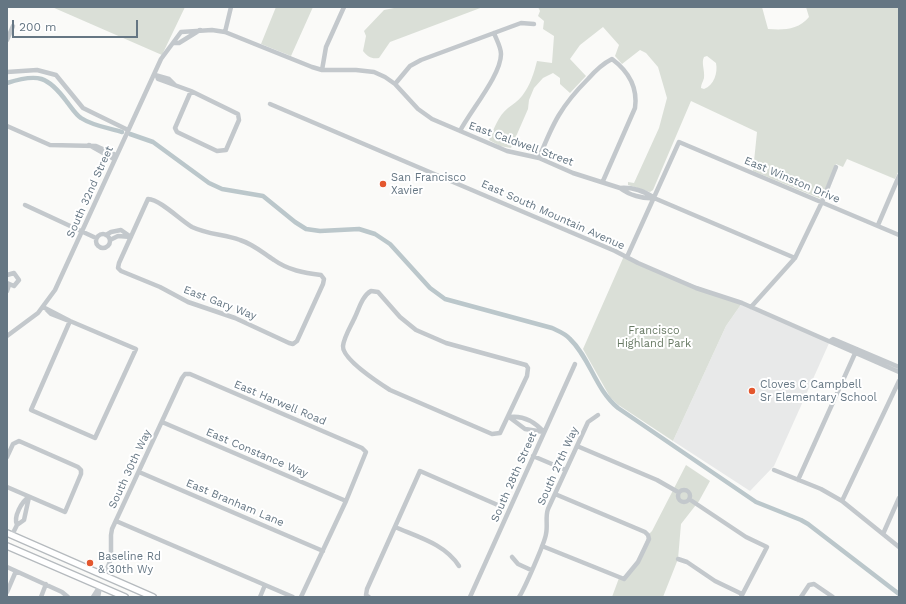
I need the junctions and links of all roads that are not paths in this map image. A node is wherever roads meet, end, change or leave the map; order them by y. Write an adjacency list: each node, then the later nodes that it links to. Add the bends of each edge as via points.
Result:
1 (231, 7): 7 (street)
2 (344, 7): 12 (street, via 326,47)
3 (534, 24): 8 (street, via 521,23)
4 (13, 26): 10 (street)
5 (200, 30): 6 (street, East Caldwell Street); 7 (street, East Caldwell Street); 9 (street)
6 (185, 31): 9 (street); 11 (street, via 181,32)
7 (225, 32): 12 (street, East Caldwell Street)
8 (494, 33): 15 (street, via 421,60 410,66); 19 (street, via 501,53 497,69)
9 (188, 38): 11 (street)
10 (7, 40)
11 (174, 43): 14 (street, South 32nd Street, via 161,59)
12 (322, 70): 15 (street, East Caldwell Street, via 374,72)
13 (7, 72): 20 (street, via 37,70 56,75 83,108)
14 (155, 75): 16 (street, via 158,79); 20 (street, South 32nd Street)
15 (395, 84): 19 (street, East Caldwell Street, via 423,113)
16 (191, 91): 16 (street, via 238,114 239,120 226,150 217,151 177,132 175,128)
17 (270, 104): 36 (street, East South Mountain Avenue, via 341,132)
18 (7, 126): 21 (street, via 50,145 89,145)
19 (460, 131): 22 (street, East Caldwell Street, via 499,148)
20 (127, 132): 21 (street, South 32nd Street)
21 (115, 156): 30 (street, South 32nd Street)
22 (539, 158): 25 (street, East Caldwell Street, via 573,173); 25 (street, via 553,123 566,101 600,67 612,59 629,75 636,98 635,108)
23 (836, 167): 27 (street)
24 (899, 176): 29 (street)
25 (603, 181): 26 (street, East Caldwell Street, via 646,199)
26 (654, 198): 27 (street, East Winston Drive, via 679,142); 36 (street); 37 (street, East Caldwell Street)
27 (822, 202): 29 (street, East Winston Drive); 37 (street)
28 (25, 205): 30 (street)
29 (878, 225): 32 (street, East Winston Drive)
30 (82, 232): 34 (street); 41 (street, South 32nd Street, via 55,290)
31 (106, 235): 33 (street, via 121,230); 34 (street, via 100,234); 35 (street)
32 (899, 235)
33 (131, 236): 33 (street, East Gary Way, via 118,268 121,271 188,302 235,318 294,344 323,284 324,279 321,275 292,269 238,239 199,230 154,200 148,200); 35 (street, via 118,236)
34 (96, 238): 35 (street, via 96,243 101,248 107,246)
35 (110, 240)
36 (627, 257): 42 (street, East South Mountain Avenue, via 696,288)
37 (795, 258): 42 (street)
38 (7, 275): 39 (street, via 14,273 19,278 17,284)
39 (8, 284): 40 (street)
40 (7, 291)
41 (44, 307): 43 (street); 44 (street, South 32nd Street)
42 (751, 307): 45 (street, East South Mountain Avenue)
43 (70, 321): 43 (street, via 136,349 95,438 31,410)
44 (7, 336)
45 (856, 351): 47 (street, East South Mountain Avenue); 48 (street, East South Mountain Avenue); 63 (street)
46 (575, 364): 56 (street, South 28th Street)
47 (899, 367)
48 (899, 372)
49 (185, 374): 54 (street, South 30th Way); 70 (street, East Harwell Road, via 362,448 366,452)
50 (899, 381): 71 (street)
51 (598, 415): 57 (street, South 27th Way, via 588,422)
52 (509, 417): 52 (street, via 528,368 522,363 446,343 416,330 400,317 378,292 371,291 364,300 343,348 350,359 390,390 492,434 502,431); 53 (street, via 516,416); 55 (street)
53 (528, 420): 55 (street); 56 (street)
54 (162, 422): 62 (street, South 30th Way); 70 (street, East Constance Way)
55 (525, 429): 56 (street)
56 (544, 432): 58 (street, South 28th Street)
57 (577, 446): 60 (street, South 27th Way); 65 (street, via 658,480)
58 (533, 456): 60 (street); 105 (street, South 28th Street)
59 (7, 457): 67 (street, via 16,441 81,470 65,512)
60 (566, 470): 66 (street, South 27th Way)
61 (774, 470): 63 (street)
62 (139, 472): 73 (street, South 30th Way); 81 (street, East Branham Lane)
63 (798, 480): 71 (street, via 821,488)
64 (7, 487): 67 (street)
65 (678, 492): 69 (street, via 684,489 688,491); 69 (street, via 680,501 685,502)
66 (555, 494): 79 (street, South 27th Way, via 546,513 546,535); 79 (street, via 648,535 649,539 638,562 624,580)
67 (29, 497): 74 (street, via 24,520); 74 (street, via 25,499 16,515)
68 (899, 498): 77 (street)
69 (689, 499): 95 (street, via 746,537 767,547)
70 (346, 501): 81 (street)
71 (842, 501): 77 (street)
72 (500, 506): 75 (street, via 420,471)
73 (116, 521): 88 (street, South 30th Way, via 110,535 111,559); 90 (street)
74 (17, 525): 76 (street)
75 (395, 527): 84 (street, via 443,549); 93 (street, via 367,589)
76 (9, 534): 78 (main road); 88 (main road)
77 (883, 534): 80 (street)
78 (7, 546): 91 (main road)
79 (542, 546): 86 (street, South 27th Way)
80 (899, 548)
81 (323, 551): 104 (street)
82 (512, 557): 86 (street, via 518,564)
83 (678, 559): 95 (street)
84 (459, 566)
85 (7, 567): 87 (street)
86 (531, 570): 94 (street, South 27th Way)
87 (16, 571): 89 (street); 92 (street)
88 (104, 576): 91 (main road); 101 (main road)
89 (46, 584): 96 (street); 97 (street)
90 (266, 585): 102 (street); 103 (street)
91 (100, 586): 98 (street); 99 (street); 100 (main road)
92 (7, 592)
93 (367, 596)
94 (520, 596): 106 (street)
95 (741, 596)
96 (41, 597)
97 (68, 597)
98 (93, 597)
99 (98, 597)
100 (125, 597)
101 (153, 597)
102 (260, 597)
103 (292, 597)
104 (301, 597)
105 (470, 597)
106 (527, 597)
107 (802, 597): 108 (street, via 811,584)
108 (833, 597)

